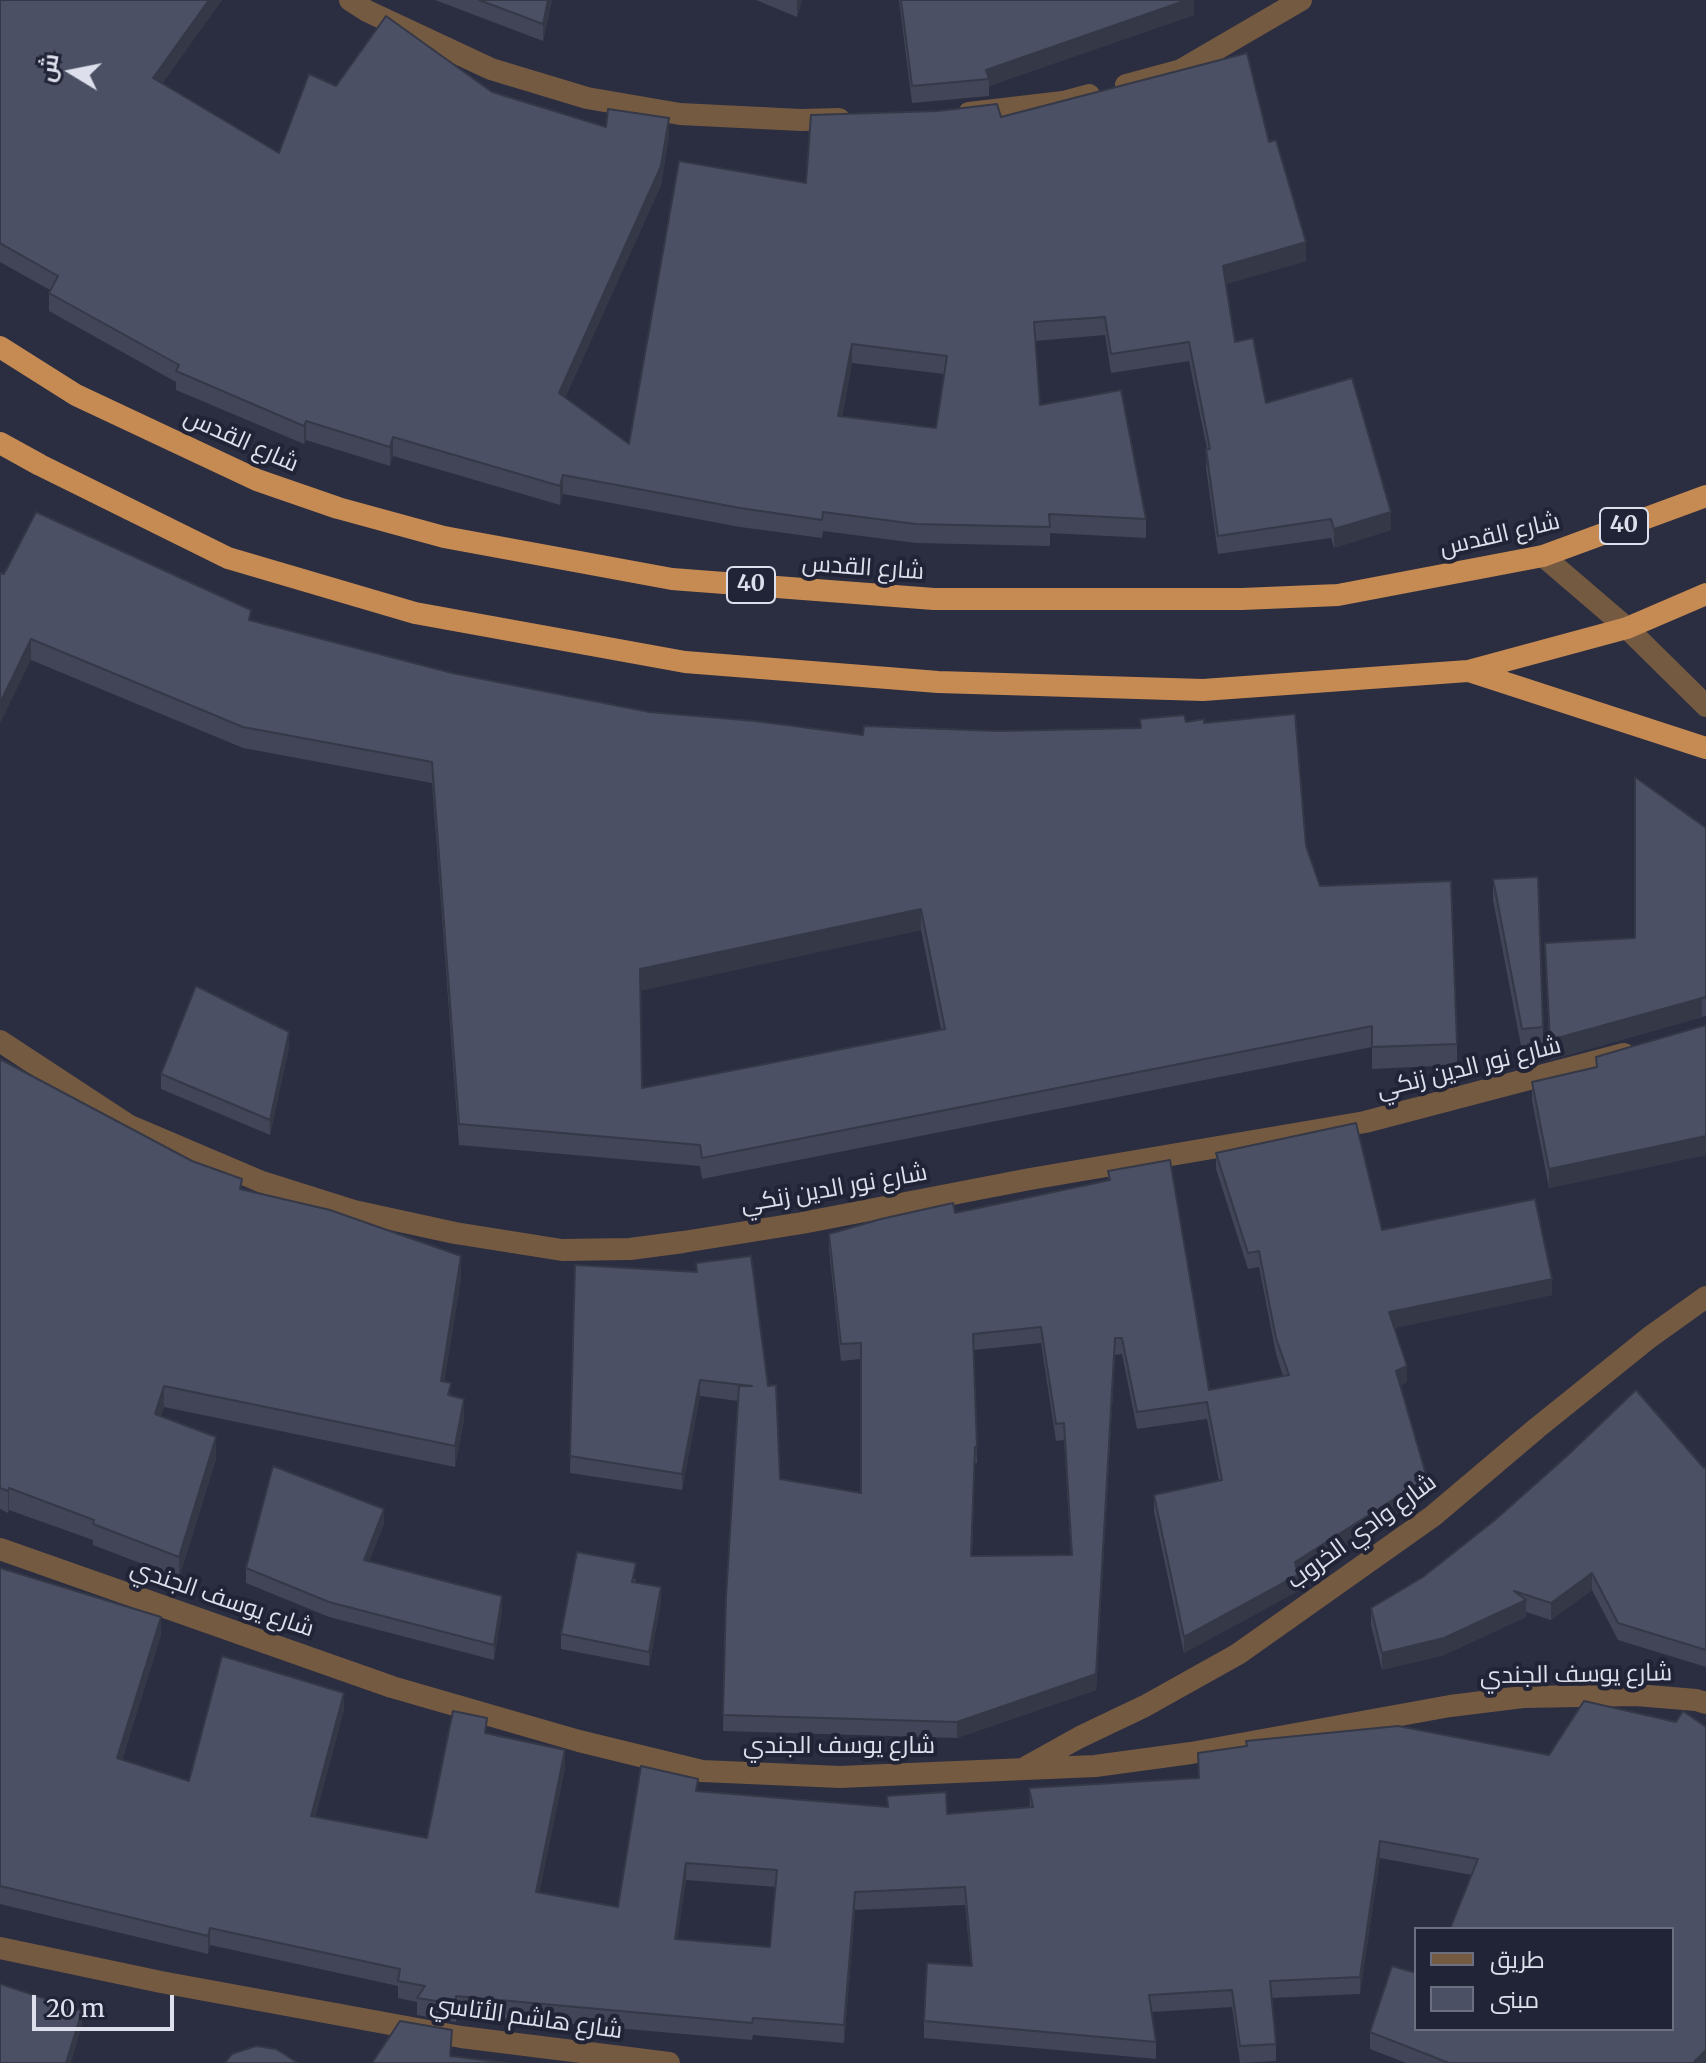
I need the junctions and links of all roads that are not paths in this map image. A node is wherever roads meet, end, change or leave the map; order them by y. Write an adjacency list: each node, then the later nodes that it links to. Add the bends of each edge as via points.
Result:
1 (350, 0): 4 (street, via 491,69 587,98 680,114)
2 (1301, 0): 3 (street, via 1181,70 1063,102)
3 (954, 115)
4 (862, 118)
5 (0, 347): 8 (highway, شارع القدس / 40, via 76,395 257,480 338,508 444,537 672,579 934,599 1242,599 1338,595)
6 (0, 443): 11 (highway, via 242,562 415,613 685,662 938,682 1203,690)
7 (1706, 496): 8 (highway, شارع القدس / 40)
8 (1543, 556): 10 (street)
9 (1706, 594): 10 (highway)
10 (1627, 628): 11 (highway); 12 (street)
11 (1468, 671): 13 (highway)
12 (1706, 706)
13 (1706, 748)
14 (0, 1041): 15 (street, شارع نور الدين زنكي, via 128,1125 262,1182 354,1211 562,1250 683,1242 1365,1122)
15 (1650, 1046)
16 (1706, 1297): 19 (street, شارع وادي الخروب, via 1433,1516 1238,1654)
17 (0, 1549): 19 (street, شارع يوسف الجندي, via 392,1687 702,1771 840,1777)
18 (1706, 1703): 19 (street, شارع يوسف الجندي, via 1636,1695 1523,1697 1191,1753)
19 (1022, 1769)
20 (0, 1948): 21 (street, شارع هاشم الأتاسي, via 461,2037)
21 (669, 2063)

